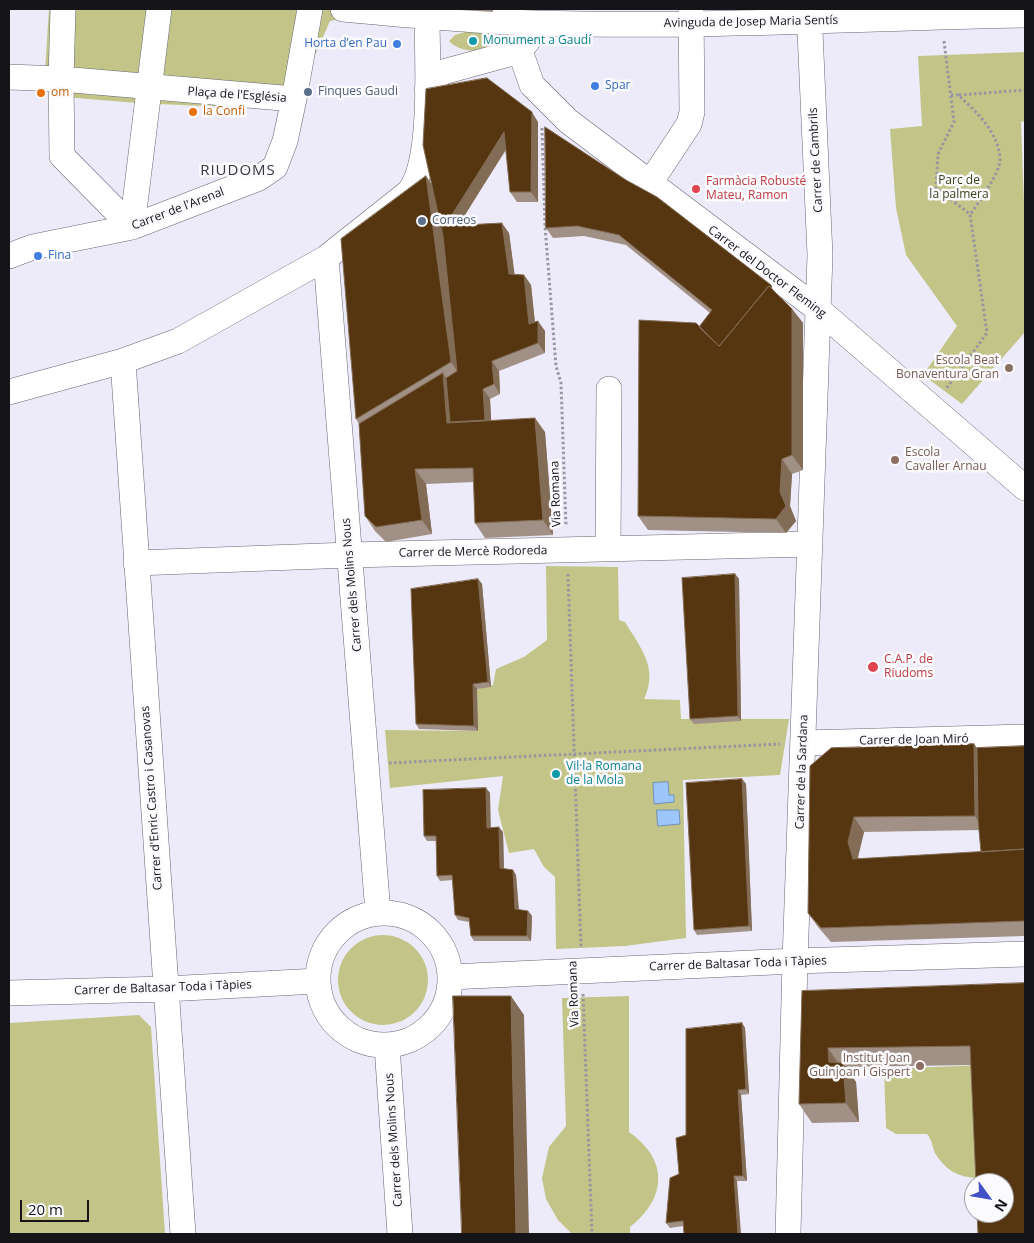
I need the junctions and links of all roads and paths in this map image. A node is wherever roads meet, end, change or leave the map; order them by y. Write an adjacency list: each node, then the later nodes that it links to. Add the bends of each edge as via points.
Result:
1 (62, 9): 13 (street)
2 (159, 9): 14 (street)
3 (310, 9): 20 (street, Plaça de l'Església)
4 (343, 9): 10 (street)
5 (940, 12): 6 (street, Avinguda de Josep Maria Sentís); 7 (street, Avinguda de Josep Maria Sentís); 17 (path)
6 (1025, 14)
7 (810, 15): 9 (street, Avinguda de Josep Maria Sentís); 26 (street, Carrer de Cambrils, via 820,256)
8 (539, 16): 9 (street, Avinguda de Josep Maria Sentís); 10 (street, Avinguda de Josep Maria Sentís); 11 (street)
9 (691, 16): 21 (street, via 692,112 688,124)
10 (427, 17): 15 (street)
11 (520, 52): 15 (street, via 444,72); 19 (street, Carrer del Doctor Fleming, via 532,85)
12 (9, 77): 13 (street, Plaça de l'Església)
13 (60, 79): 14 (street, Plaça de l'Església); 23 (street, via 62,156)
14 (148, 88): 20 (street, Plaça de l'Església); 23 (street)
15 (427, 90): 25 (street, via 423,156 416,184)
16 (1025, 90): 18 (path)
17 (951, 95): 18 (path); 22 (path, via 954,122 938,154 936,188)
18 (958, 95): 22 (path, via 994,136 1000,161)
19 (545, 98): 21 (street, Carrer del Doctor Fleming, via 568,122); 34 (path, Via Romana, via 542,130 545,226 556,366 561,384)
20 (294, 99): 23 (street, Carrer de l'Arenal, via 285,141 275,167 259,178)
21 (650, 183): 26 (street, Carrer del Doctor Fleming)
22 (970, 216): 30 (path, via 987,333)
23 (132, 227): 24 (street, Carrer de l'Arenal, via 34,247)
24 (9, 256)
25 (326, 258): 27 (street, via 178,341); 35 (street, Carrer dels Molins Nous)
26 (819, 310): 30 (street, Carrer del Doctor Fleming); 32 (street, Carrer de la Sardana)
27 (123, 361): 29 (street); 36 (street, Carrer d'Enric Castro i Casanovas)
28 (609, 389): 33 (street)
29 (9, 392)
30 (932, 407): 31 (street, Carrer del Doctor Fleming)
31 (1025, 488)
32 (810, 544): 33 (street, Carrer de Mercè Rodoreda); 38 (street, Carrer de la Sardana)
33 (608, 549): 34 (street, Carrer de Mercè Rodoreda)
34 (567, 550): 35 (street, Carrer de Mercè Rodoreda); 39 (path, Via Romana)
35 (349, 555): 36 (street, Carrer de Mercè Rodoreda); 40 (street, Carrer dels Molins Nous)
36 (136, 563): 47 (street, Carrer d'Enric Castro i Casanovas)
37 (1025, 737): 38 (street, Carrer de Joan Miró)
38 (804, 743): 39 (path); 43 (street, Carrer de la Sardana)
39 (574, 753): 40 (path); 44 (path, Via Romana)
40 (366, 764): 41 (street, Carrer dels Molins Nous)
41 (378, 913): 45 (street, via 409,918 434,935 448,962); 46 (street, via 362,917 334,936 325,949)
42 (1025, 954): 43 (street, Carrer de Baltasar Toda i Tàpies)
43 (795, 961): 44 (street, Carrer de Baltasar Toda i Tàpies); 53 (street, Carrer de la Sardana)
44 (582, 971): 45 (street, Carrer de Baltasar Toda i Tàpies); 52 (path, Via Romana)
45 (450, 978): 49 (street, via 445,1006 427,1030 415,1038)
46 (318, 981): 47 (street, Carrer de Baltasar Toda i Tàpies); 49 (street, via 328,1015 339,1028 353,1038)
47 (166, 989): 48 (street, Carrer de Baltasar Toda i Tàpies); 50 (street, Carrer d'Enric Castro i Casanovas)
48 (9, 993)
49 (387, 1046): 51 (street, Carrer dels Molins Nous)
50 (183, 1234)
51 (400, 1234)
52 (592, 1234)
53 (788, 1234)

